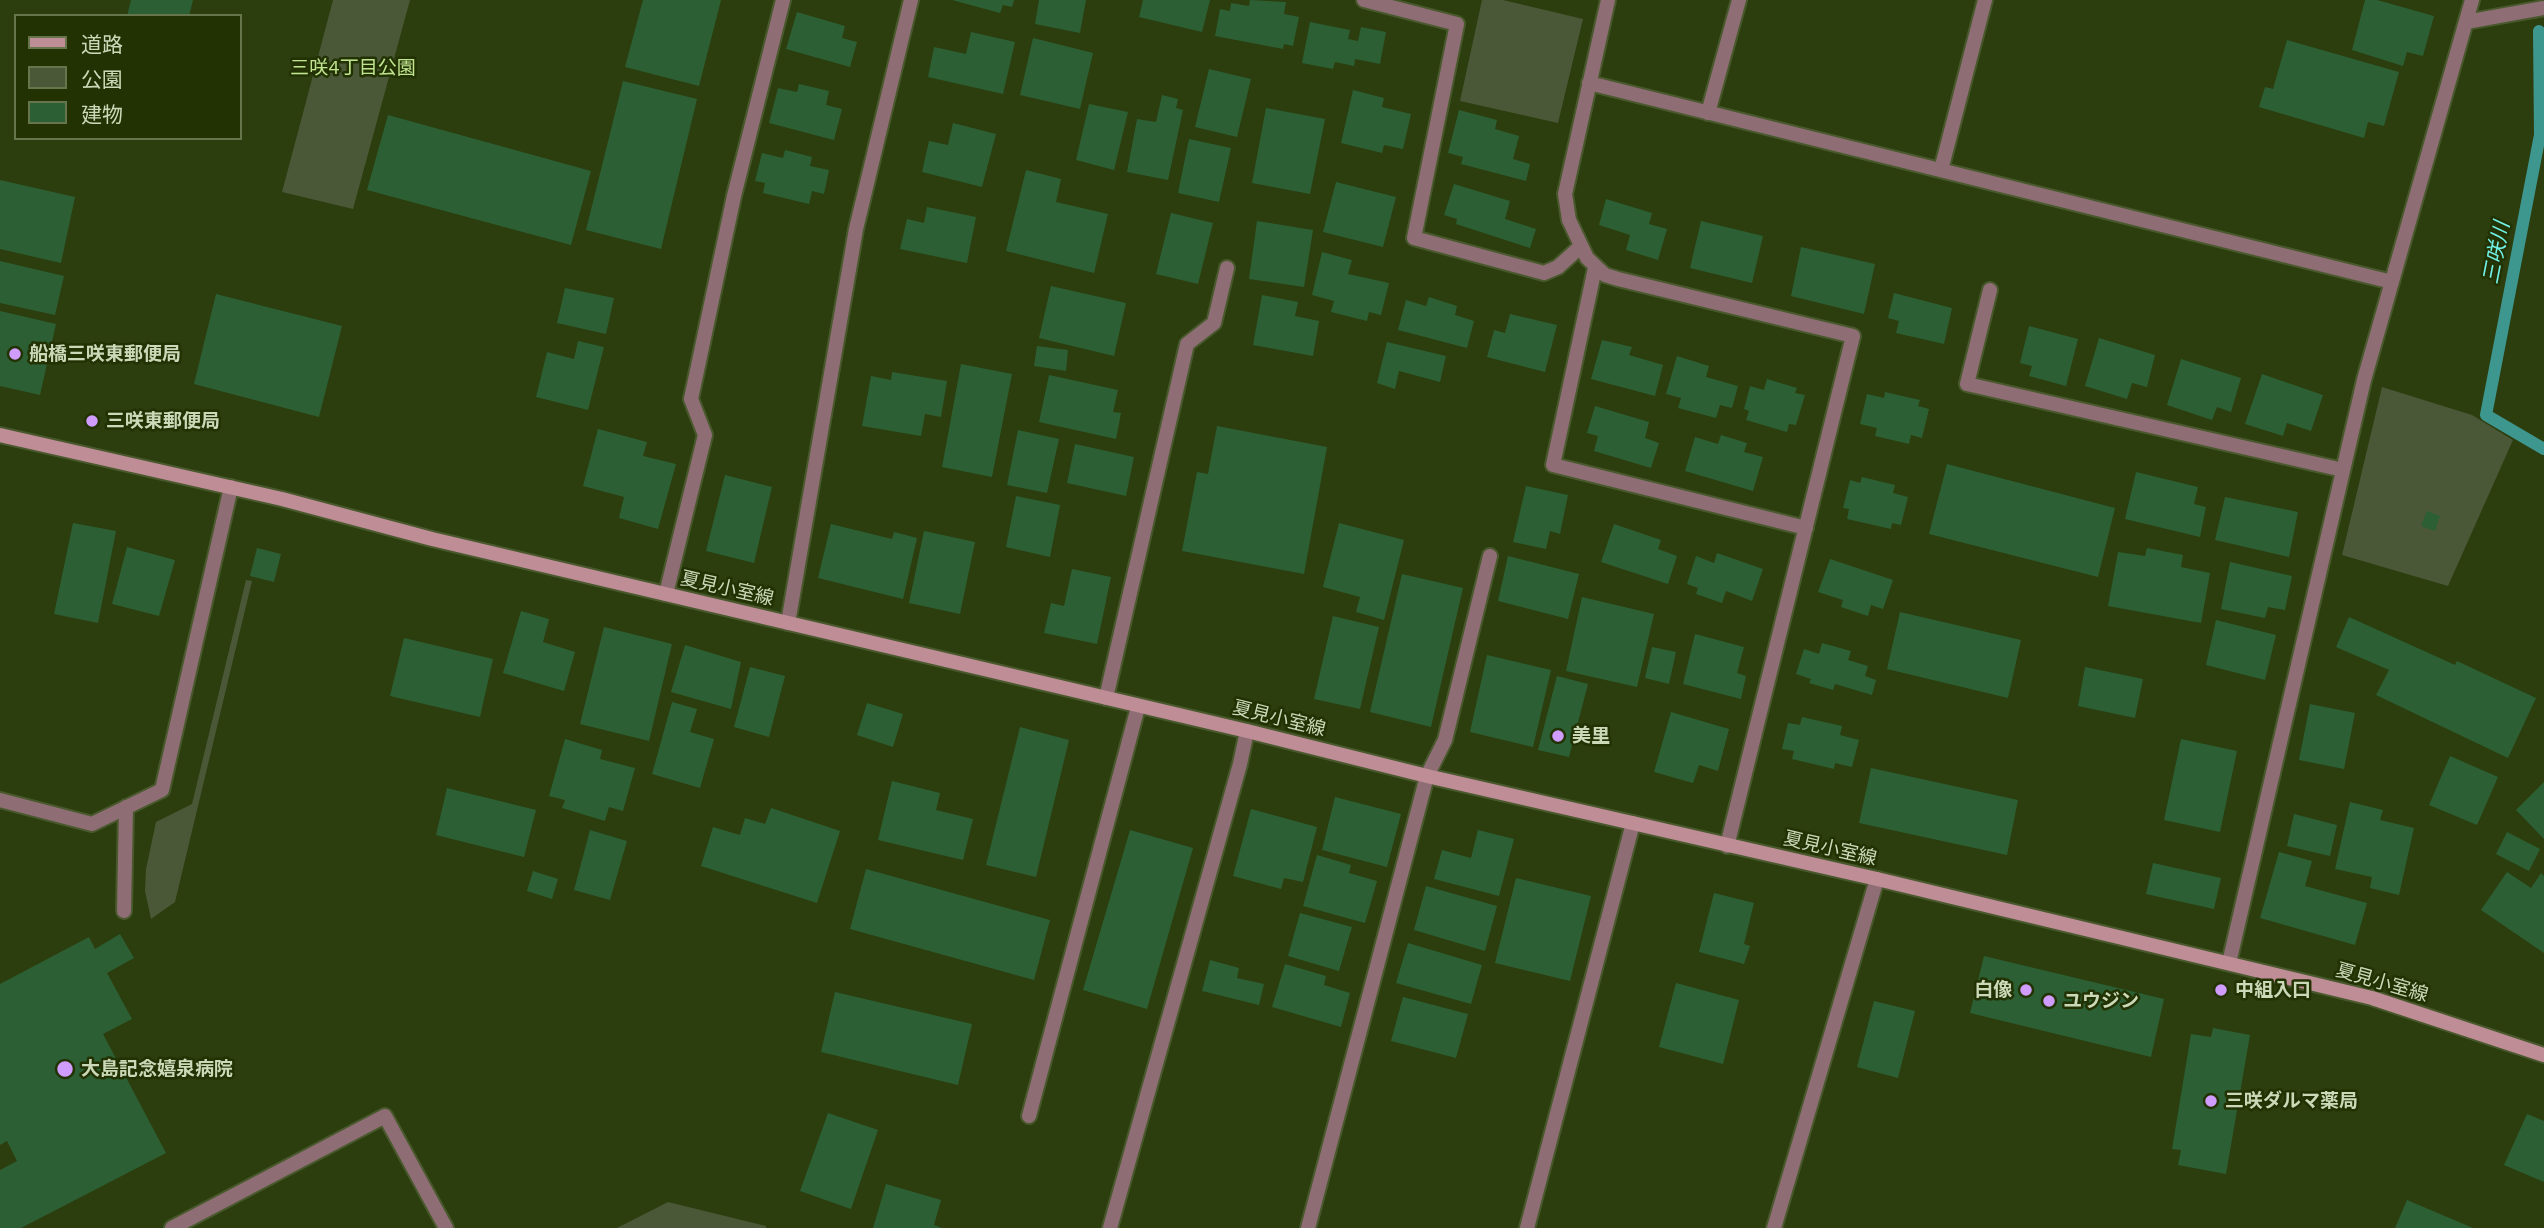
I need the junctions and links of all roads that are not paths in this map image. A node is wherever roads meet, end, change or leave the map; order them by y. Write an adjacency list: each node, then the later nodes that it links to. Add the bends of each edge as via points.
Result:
1 (783, 0): 23 (street, via 734,196 691,399 705,435)
2 (911, 0): 24 (street, via 856,229)
3 (1364, 0): 13 (street, via 1457,24 1414,237 1545,273)
4 (1608, 0): 10 (street)
5 (1739, 0): 11 (street)
6 (1985, 0): 12 (street)
7 (2472, 0): 9 (street)
8 (2544, 8): 9 (street)
9 (2466, 22): 16 (street)
10 (1590, 83): 11 (street); 13 (street, via 1565,194)
11 (1708, 113): 12 (street)
12 (1941, 170): 16 (street)
13 (1580, 247): 15 (street)
14 (1227, 268): 25 (street, via 1214,323 1187,344)
15 (1595, 268): 21 (street, via 1553,464); 21 (street, via 1618,279 1853,336)
16 (2392, 282): 19 (street)
17 (1990, 290): 19 (street, via 1968,384)
18 (0, 435): 20 (main road, 夏見小室線)
19 (2343, 470): 35 (street)
20 (232, 487): 23 (main road, 夏見小室線); 30 (street, via 162,790)
21 (1806, 528): 32 (street)
22 (1490, 556): 28 (street, via 1445,740)
23 (666, 594): 24 (main road, 夏見小室線)
24 (788, 623): 25 (main road, 夏見小室線)
25 (1106, 698): 26 (main road, 夏見小室線)
26 (1139, 707): 27 (main road, 夏見小室線); 37 (street)
27 (1247, 731): 28 (main road, 夏見小室線); 40 (street)
28 (1427, 776): 31 (main road, 夏見小室線); 41 (street)
29 (0, 800): 30 (street, via 92,824)
30 (126, 807): 34 (street)
31 (1633, 823): 32 (main road, 夏見小室線); 42 (street)
32 (1727, 846): 33 (main road, 夏見小室線)
33 (1877, 880): 35 (main road, 夏見小室線); 43 (street)
34 (124, 911)
35 (2229, 963): 36 (main road, 夏見小室線, via 2372,998)
36 (2544, 1055)
37 (1029, 1115)
38 (172, 1228): 39 (street, via 385,1116)
39 (446, 1228)
40 (1111, 1228)
41 (1308, 1228)
42 (1527, 1228)
43 (1774, 1228)

